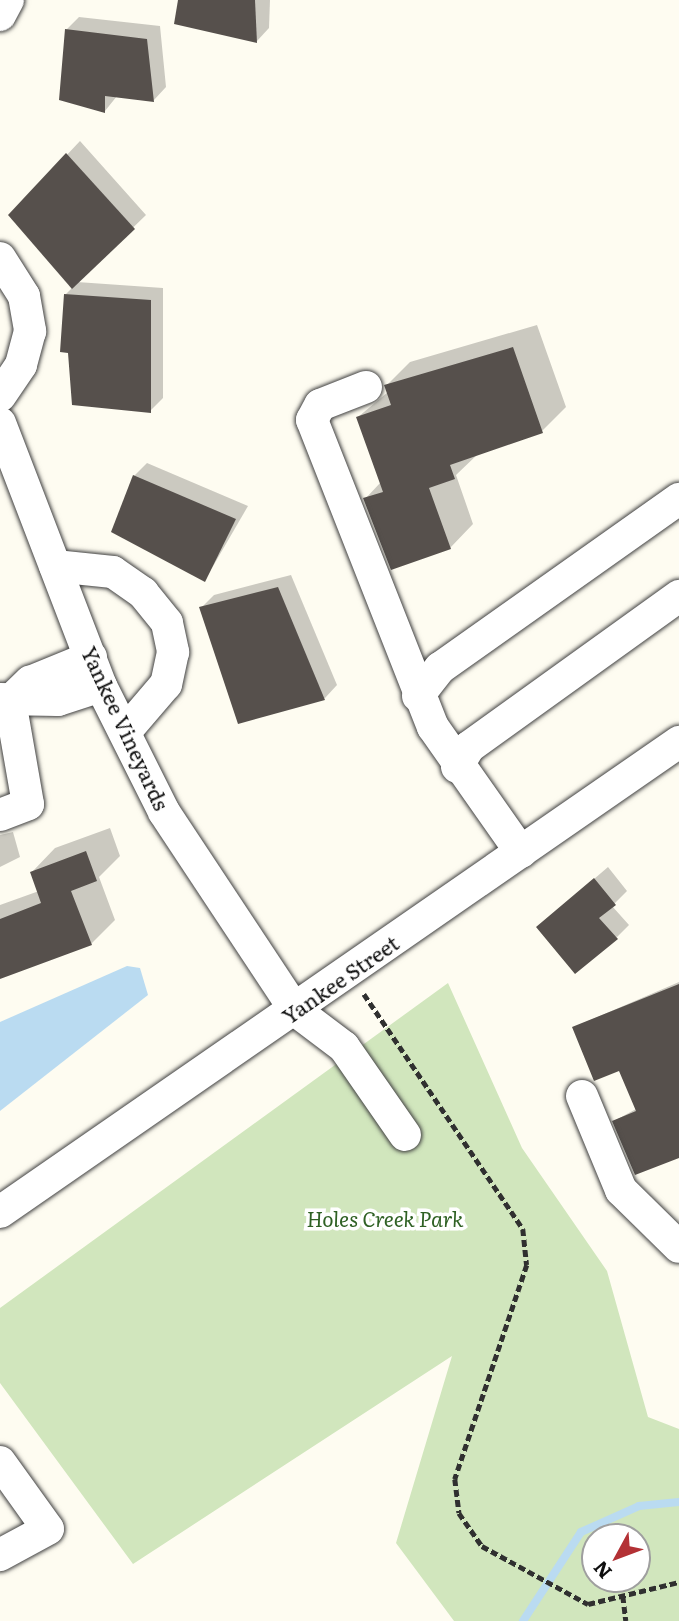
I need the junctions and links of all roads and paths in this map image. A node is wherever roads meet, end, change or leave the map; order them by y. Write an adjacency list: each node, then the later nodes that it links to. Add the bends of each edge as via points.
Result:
1 (8, 0): 2 (street)
2 (0, 15)
3 (0, 258): 5 (street, via 24,296 30,331 21,365)
4 (366, 387): 11 (street, via 320,405 312,420)
5 (0, 396)
6 (0, 423): 8 (street, Yankee Vineyards)
7 (679, 499): 11 (street, via 440,668)
8 (55, 566): 10 (street, Yankee Vineyards); 13 (street, via 113,572 144,593 167,623 173,652 166,684)
9 (679, 596): 15 (street, via 469,747)
10 (96, 672): 12 (street, via 58,700); 13 (street, Yankee Vineyards)
11 (418, 696): 15 (street)
12 (5, 700): 16 (street, via 28,804)
13 (125, 732): 19 (street, Yankee Vineyards, via 164,812)
14 (679, 742): 17 (street, Yankee Street)
15 (457, 767): 17 (street)
16 (0, 815)
17 (521, 852): 18 (street, Yankee Street)
18 (350, 972): 19 (street, Yankee Street); 27 (path, via 523,1229 527,1265 455,1479 459,1513 482,1546 519,1571 588,1604)
19 (295, 1010): 21 (street, Yankee Vineyards, via 344,1047); 22 (street, Yankee Street)
20 (582, 1096): 23 (street, via 621,1190)
21 (405, 1135)
22 (0, 1212)
23 (672, 1228)
24 (0, 1462): 25 (street, via 48,1529)
25 (0, 1555)
26 (679, 1582): 27 (path)
27 (623, 1596): 28 (path)
28 (626, 1621)

